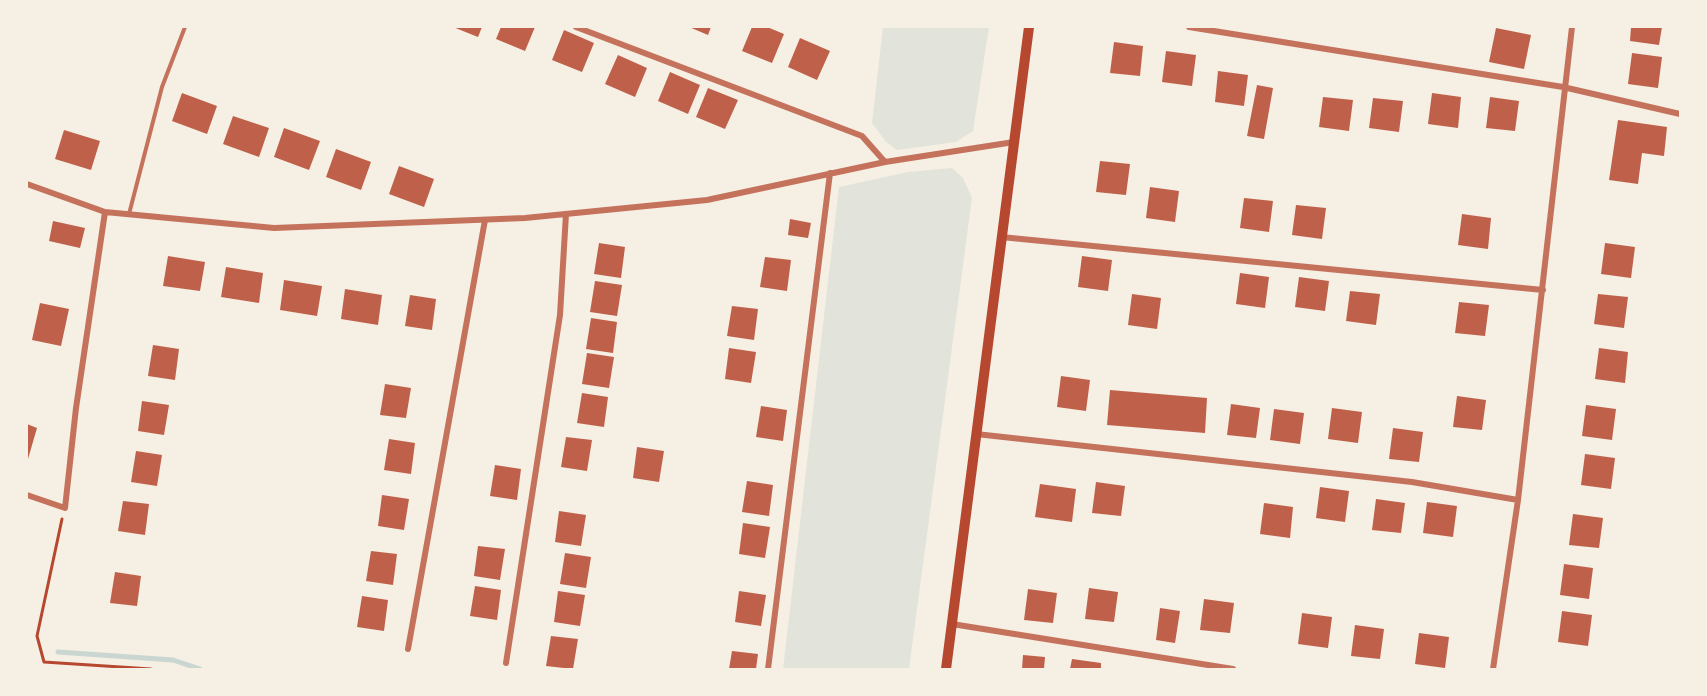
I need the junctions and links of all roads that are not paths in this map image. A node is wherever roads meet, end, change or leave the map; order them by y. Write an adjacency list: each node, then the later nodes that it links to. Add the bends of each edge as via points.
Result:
1 (185, 27): 13 (lane, via 162,87)
2 (576, 27): 9 (street, via 862,136)
3 (1029, 27): 8 (main road)
4 (1189, 27): 6 (street)
5 (1572, 27): 6 (street)
6 (1563, 87): 7 (street); 17 (street)
7 (1680, 114)
8 (1014, 142): 9 (street); 16 (main road)
9 (885, 162): 10 (street)
10 (830, 174): 14 (street, via 707,200); 24 (street)
11 (27, 184): 12 (street)
12 (105, 212): 13 (street); 19 (street, via 65,508)
13 (129, 214): 15 (street, via 274,228)
14 (566, 214): 15 (street); 23 (street, via 560,315)
15 (485, 220): 22 (street)
16 (1002, 237): 17 (street); 18 (main road)
17 (1543, 290): 20 (street)
18 (976, 434): 20 (street, via 1412,482); 21 (main road)
19 (27, 495)
20 (1518, 500): 27 (street)
21 (952, 624): 25 (main road); 26 (street)
22 (408, 649)
23 (506, 663)
24 (768, 669)
25 (946, 669)
26 (1233, 669)
27 (1493, 669)

